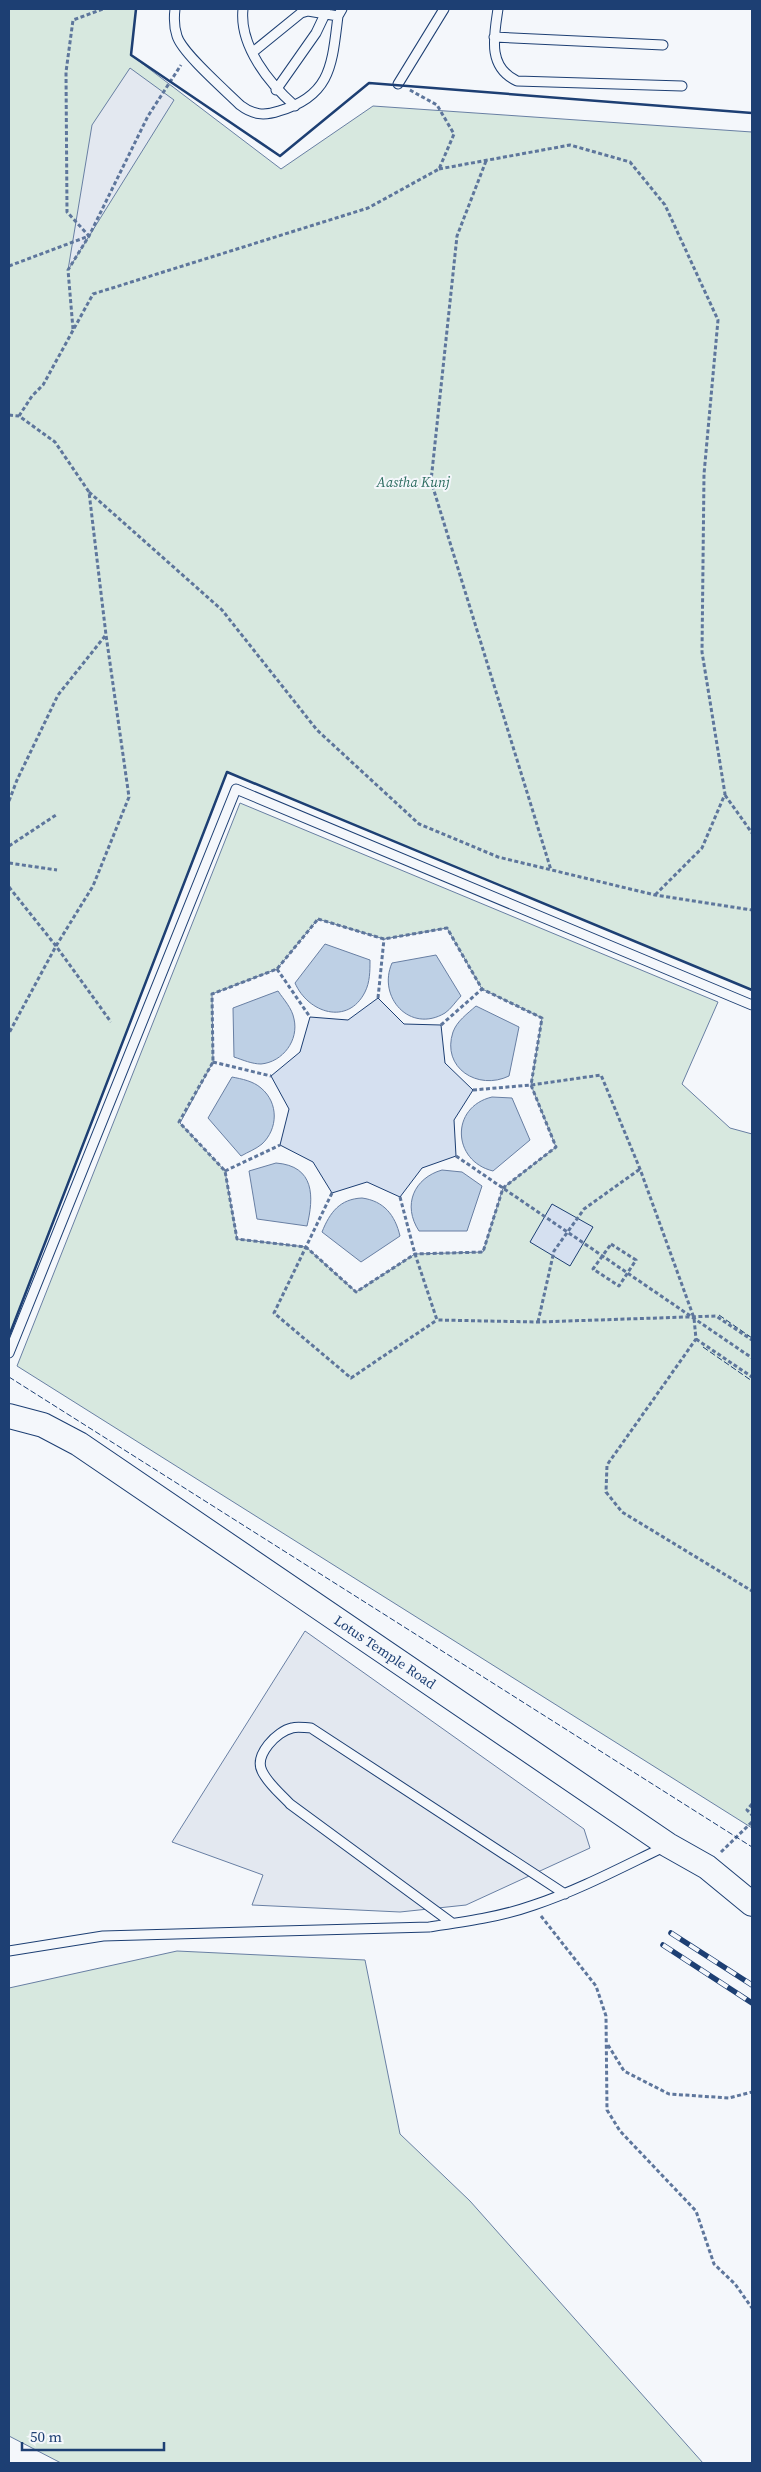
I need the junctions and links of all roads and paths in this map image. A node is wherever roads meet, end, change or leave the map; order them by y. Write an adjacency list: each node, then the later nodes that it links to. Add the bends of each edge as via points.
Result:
1 (103, 9): 18 (path, via 73,20 66,72 67,212)
2 (176, 9): 10 (lane, via 177,37)
3 (243, 9): 11 (lane, via 242,22)
4 (444, 9): 12 (lane)
5 (498, 9): 8 (lane)
6 (326, 12): 7 (lane); 11 (lane, via 308,10 300,13); 14 (lane, via 316,33)
7 (340, 12): 15 (lane, via 332,63 312,96)
8 (494, 37): 9 (lane); 13 (lane, via 499,67 517,81)
9 (663, 45)
10 (189, 52): 15 (lane, via 249,112 268,114); 18 (path, via 148,116)
11 (253, 52): 14 (lane)
12 (398, 84): 17 (path, via 437,105 454,134)
13 (682, 86)
14 (276, 90): 15 (lane)
15 (295, 106)
16 (487, 161): 17 (path); 25 (path, via 570,145 630,162 665,205 718,320 704,474 702,652); 32 (path, via 457,236 430,481)
17 (439, 169): 20 (path, via 368,208 93,294)
18 (89, 236): 19 (path); 20 (path, via 68,270)
19 (9, 266)
20 (73, 330): 22 (path, via 43,386)
21 (9, 416): 22 (path)
22 (19, 416): 23 (path, via 55,442)
23 (89, 492): 24 (path); 32 (path, via 222,610 317,730 419,824 498,857)
24 (106, 636): 26 (path, via 58,695); 37 (path, via 129,797 93,886)
25 (724, 794): 28 (path); 34 (path, via 702,848)
26 (9, 801)
27 (56, 815): 29 (path)
28 (752, 833)
29 (9, 846)
30 (9, 863): 31 (path)
31 (57, 870)
32 (551, 870): 34 (path)
33 (9, 887): 37 (path)
34 (655, 895): 35 (path)
35 (752, 910)
36 (384, 940): 38 (path, via 318,919); 39 (path, via 447,928); 40 (path)
37 (56, 946): 43 (path); 45 (path)
38 (277, 969): 42 (path); 46 (path, via 212,994)
39 (482, 989): 44 (path); 48 (path, via 542,1018)
40 (378, 998)
41 (752, 1005): 67 (lane, via 236,789)
42 (310, 1017)
43 (111, 1022)
44 (441, 1026)
45 (9, 1033)
46 (213, 1062): 47 (path); 53 (path, via 179,1122)
47 (272, 1076)
48 (531, 1085): 49 (path); 52 (path, via 600,1075); 54 (path, via 556,1147)
49 (473, 1090)
50 (280, 1145): 53 (path)
51 (456, 1156): 54 (path)
52 (640, 1169): 57 (path, via 584,1210); 62 (path)
53 (226, 1171): 58 (path, via 237,1239)
54 (502, 1188): 57 (path); 59 (path, via 483,1252)
55 (332, 1193): 58 (path)
56 (400, 1197): 59 (path)
57 (567, 1232): 60 (path); 64 (path, via 554,1250)
58 (306, 1248): 59 (path, via 356,1292); 63 (path, via 274,1313 351,1378)
59 (415, 1254): 63 (path)
60 (603, 1256): 61 (path); 61 (path, via 611,1244 636,1260); 61 (path, via 593,1269 619,1286)
61 (628, 1273): 62 (path)
62 (694, 1318): 64 (path); 65 (path); 66 (path, via 716,1316); 68 (path)
63 (437, 1320): 64 (path)
64 (538, 1322)
65 (696, 1339): 69 (path); 71 (path, via 607,1465 606,1492 622,1512)
66 (752, 1340)
67 (9, 1353)
68 (752, 1358)
69 (752, 1377)
70 (9, 1416): 75 (street, Lotus Temple Road, via 43,1425 79,1444)
71 (752, 1591)
72 (752, 1804): 73 (path, via 747,1810)
73 (752, 1815)
74 (752, 1822): 76 (path)
75 (668, 1845): 76 (street, Lotus Temple Road); 77 (lane)
76 (707, 1867): 78 (street, Lotus Temple Road)
77 (565, 1894): 79 (lane); 80 (lane, via 311,1728 293,1727 279,1733 261,1757 261,1770 270,1783 290,1804)
78 (752, 1904)
79 (533, 1906): 80 (lane); 82 (path, via 596,1986 606,2016)
80 (452, 1923): 81 (lane, via 429,1927 103,1936)
81 (9, 1951)
82 (607, 2042): 83 (path, via 624,2072 669,2094 729,2098); 84 (path, via 607,2110 620,2131 696,2211 714,2264 735,2284)
83 (752, 2092)
84 (752, 2308)

